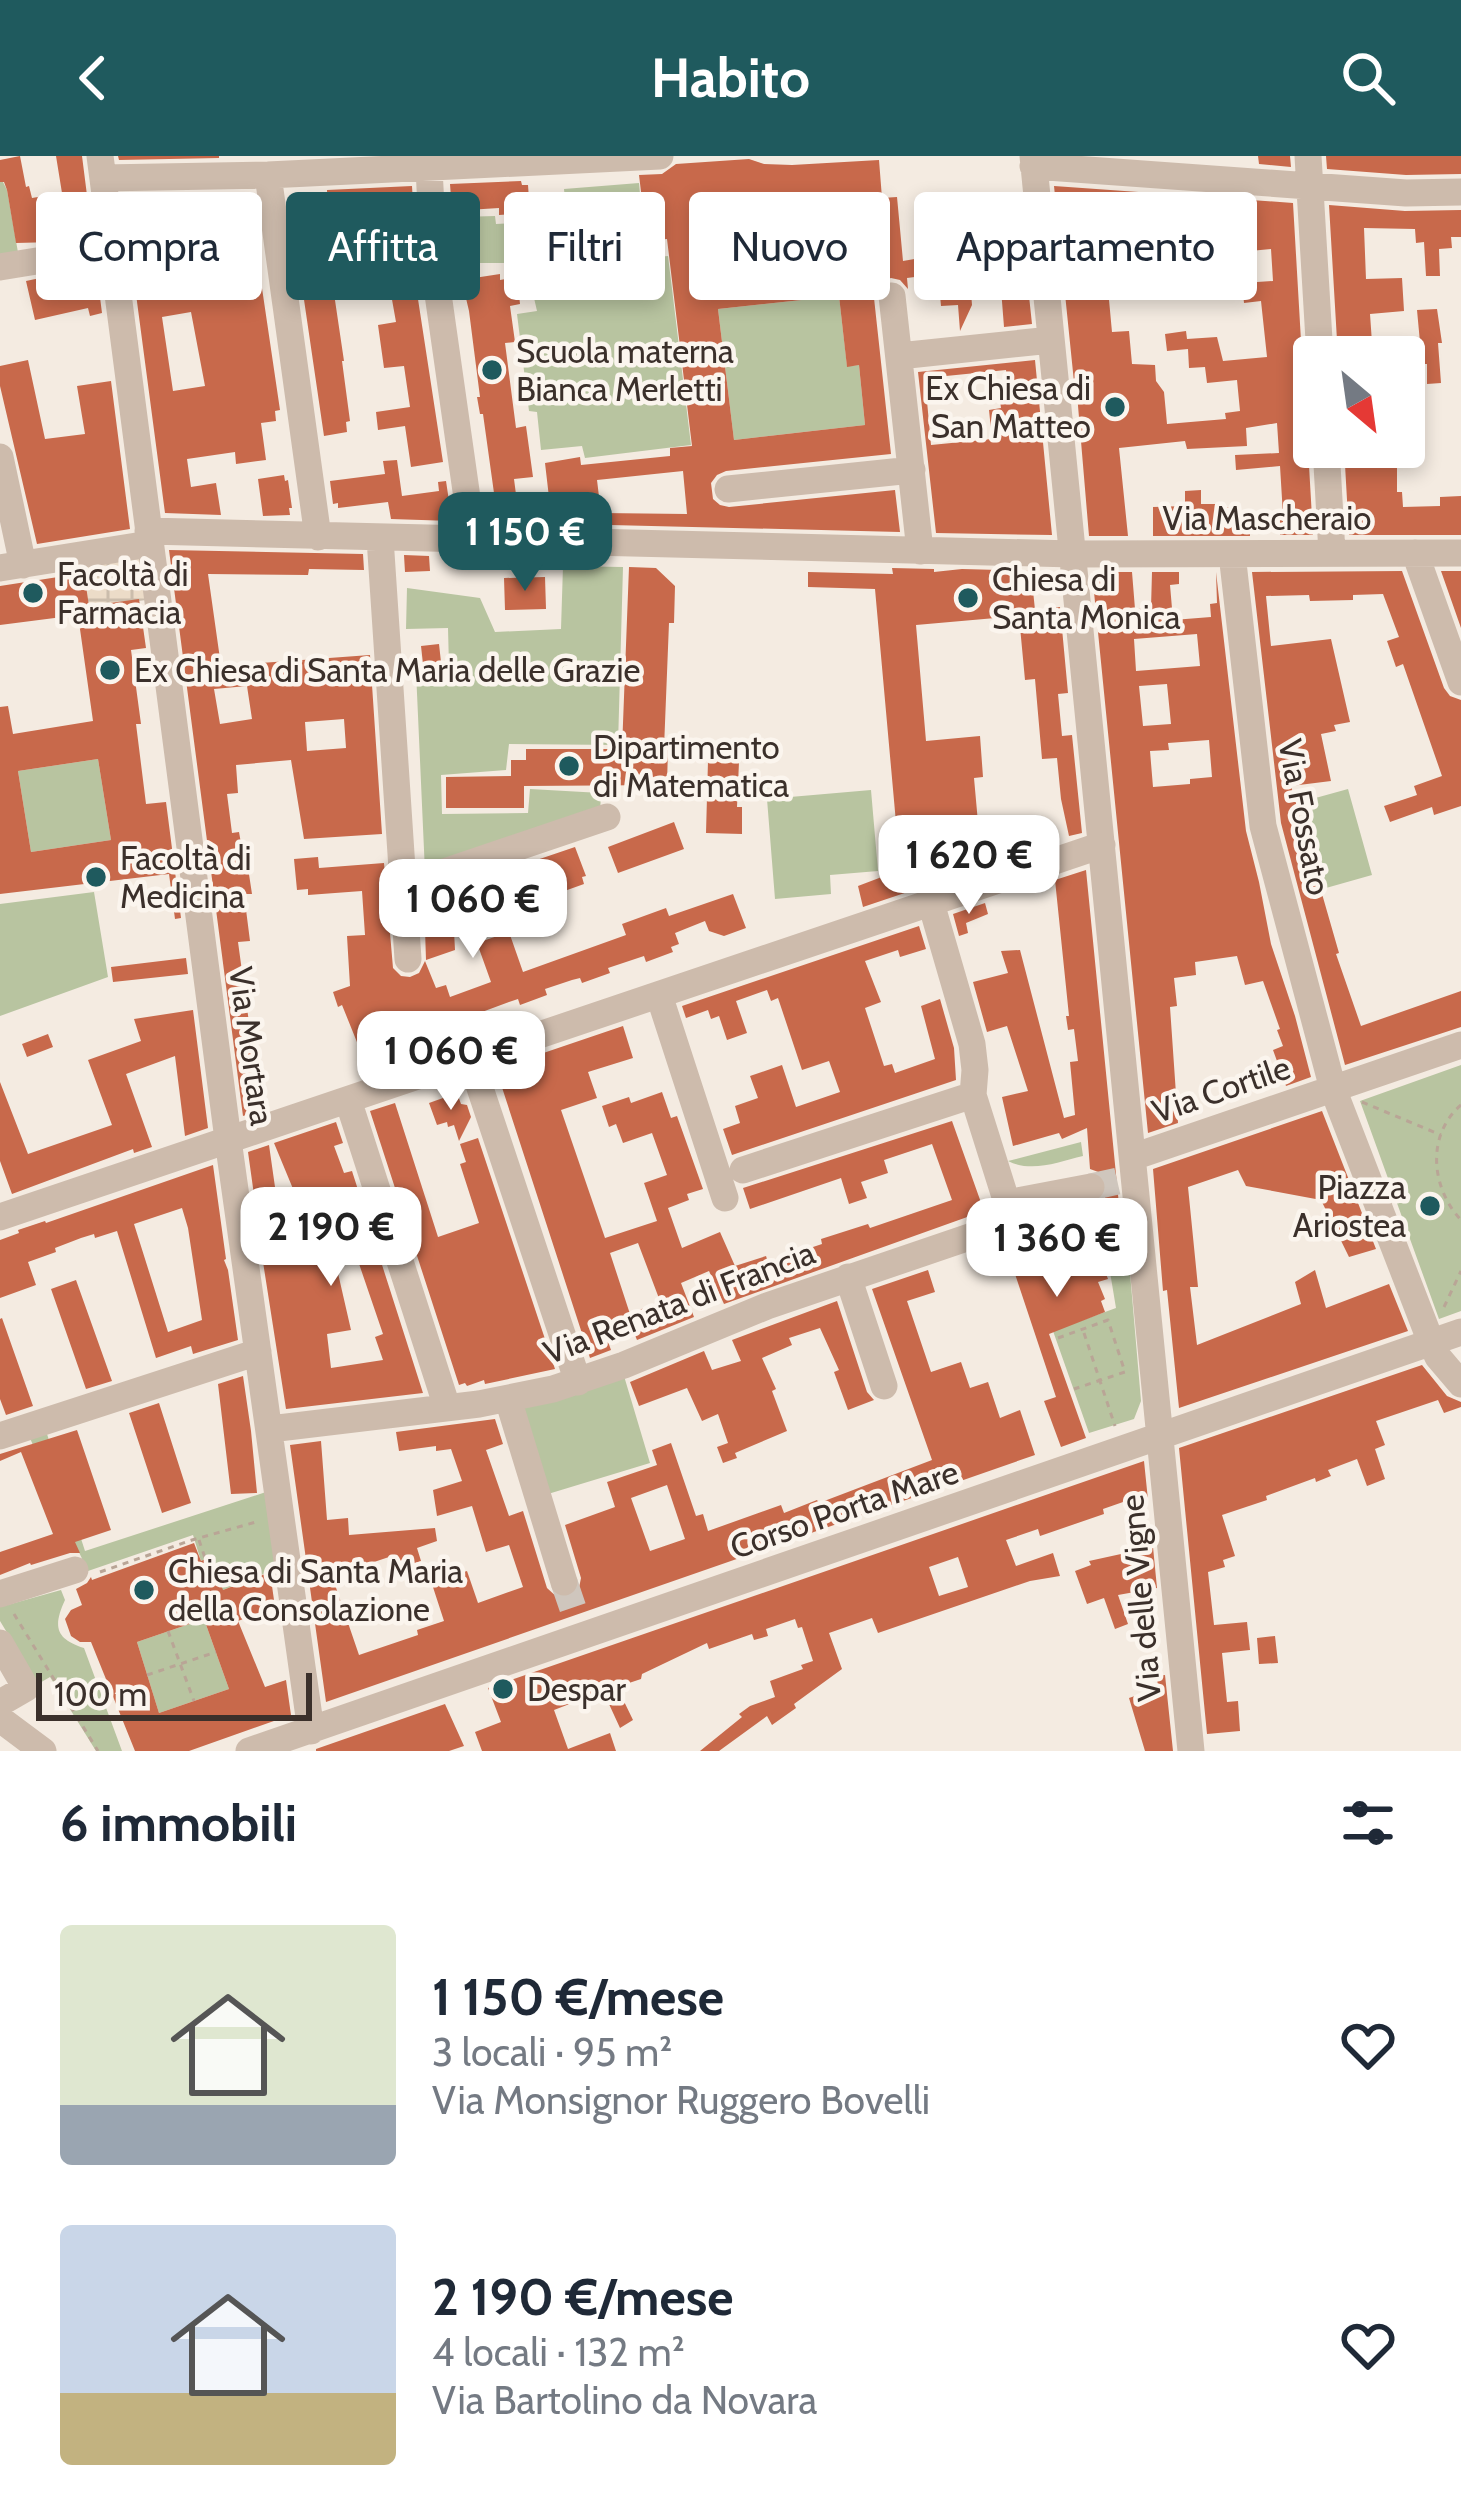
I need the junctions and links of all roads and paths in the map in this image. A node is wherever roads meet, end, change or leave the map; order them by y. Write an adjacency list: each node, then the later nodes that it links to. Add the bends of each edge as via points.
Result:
1 (660, 156): 3 (street)
2 (1308, 156): 8 (street)
3 (584, 158): 6 (street)
4 (1033, 161): 8 (street); 14 (street, Via delle Vigne)
5 (102, 167): 7 (street); 20 (street, Via Mortara)
6 (429, 168): 7 (street); 23 (street, via 434,266)
7 (268, 176): 21 (street)
8 (1310, 187): 9 (street); 13 (street)
9 (1461, 192)
10 (36, 261): 11 (street)
11 (0, 266)
12 (892, 296): 15 (street)
13 (1320, 336)
14 (1051, 340): 15 (street); 27 (street, Via delle Vigne)
15 (899, 356): 18 (street)
16 (0, 458): 30 (street)
17 (1327, 468): 29 (street)
18 (912, 470): 19 (street); 24 (street)
19 (728, 489)
20 (149, 537): 21 (street, Via Mascheraio); 30 (street, Via Mascheraio); 45 (street, Via Mortara)
21 (318, 537): 22 (street, Via Mascheraio)
22 (380, 538): 23 (street, Via Mascheraio); 34 (street)
23 (473, 540): 24 (street, Via Mascheraio)
24 (920, 551): 27 (street, Via Mascheraio)
25 (1415, 553): 26 (street, Via Mascheraio); 29 (street, Via Mascheraio); 31 (street)
26 (1461, 553)
27 (1073, 554): 28 (street, Via Mascheraio); 33 (street, Via delle Vigne)
28 (1232, 554): 29 (street, Via Mascheraio); 40 (street, Via Fossato, via 1263,826)
29 (1332, 554)
30 (11, 566)
31 (1461, 682)
32 (607, 817): 34 (street)
33 (1102, 845): 35 (street); 47 (street, Via delle Vigne)
34 (403, 886): 36 (street)
35 (931, 903): 37 (street); 41 (street, via 972,1044)
36 (408, 959)
37 (658, 995): 39 (street); 49 (street)
38 (1461, 1045): 40 (street)
39 (470, 1058): 42 (street); 61 (street)
40 (1333, 1089): 44 (path); 47 (street, Via Cortile); 58 (street)
41 (973, 1095): 46 (street); 50 (street)
42 (348, 1100): 45 (street); 66 (street)
43 (1461, 1105): 44 (path)
44 (1441, 1136): 52 (path, via 1437,1176)
45 (229, 1140): 51 (street); 59 (street, Via Mortara)
46 (743, 1171)
47 (1130, 1172): 69 (street, Via delle Vigne)
48 (1091, 1187): 50 (street, Via Renata di Francia)
49 (725, 1198)
50 (1007, 1203): 54 (street, Via Renata di Francia, via 989,1230)
51 (0, 1217)
52 (1461, 1220)
53 (1461, 1270): 58 (path)
54 (848, 1277): 61 (street, Via Renata di Francia); 63 (street)
55 (1082, 1329): 57 (path); 60 (path); 60 (path, via 1108,1320 1125,1372)
56 (1461, 1332): 58 (street, Corso Porta Mare)
57 (1058, 1337)
58 (1431, 1342): 62 (street); 69 (street, Corso Porta Mare)
59 (258, 1352): 67 (street, Via Mortara); 68 (street)
60 (1100, 1381): 64 (path); 70 (path)
61 (578, 1382): 65 (street, Via Renata di Francia)
62 (1461, 1384)
63 (884, 1386)
64 (1074, 1389)
65 (508, 1400): 66 (street, Via Renata di Francia); 75 (street)
66 (447, 1407): 67 (street, Via Renata di Francia)
67 (270, 1429): 71 (street, Via Mortara)
68 (0, 1436)
69 (1160, 1438): 70 (street, Corso Porta Mare); 90 (street, Via delle Vigne)
70 (1124, 1450): 85 (street, Corso Porta Mare, via 580,1627)
71 (281, 1514): 72 (path); 85 (street, Via Mortara)
72 (199, 1538): 73 (path); 74 (path, via 80,1580)
73 (205, 1558)
74 (75, 1570): 76 (street)
75 (564, 1582)
76 (1, 1594): 88 (path)
77 (168, 1631): 80 (path)
78 (0, 1643): 83 (street, via 26,1688)
79 (216, 1652): 80 (path)
80 (180, 1663): 81 (path); 82 (path)
81 (147, 1675)
82 (194, 1701)
83 (0, 1703)
84 (0, 1721): 86 (street); 87 (street)
85 (311, 1731): 89 (street, Corso Porta Mare)
86 (24, 1751)
87 (43, 1751)
88 (98, 1751)
89 (249, 1751)
90 (1190, 1751)

